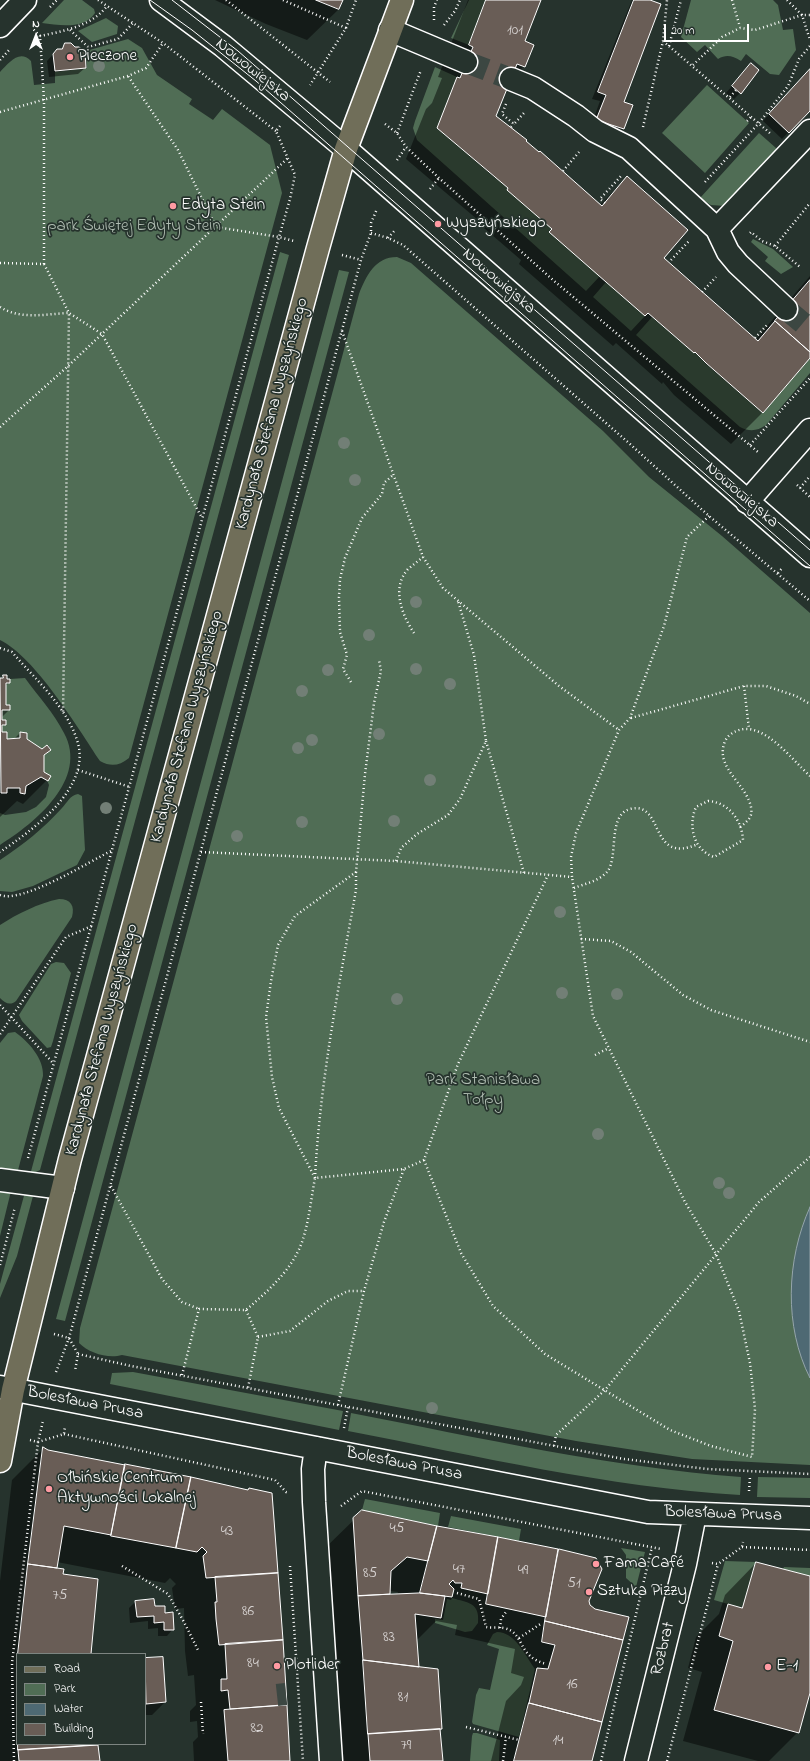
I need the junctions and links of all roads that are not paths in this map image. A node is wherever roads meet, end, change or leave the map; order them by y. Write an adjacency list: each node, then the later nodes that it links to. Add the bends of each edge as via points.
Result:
1 (25, 0): 4 (street)
2 (161, 0): 9 (street, Nowowiejska, via 212,38)
3 (402, 0): 5 (main road, Kardynała Stefana Wyszyńskiego)
4 (0, 26)
5 (390, 30): 6 (street); 9 (main road, Kardynała Stefana Wyszyńskiego)
6 (466, 62)
7 (510, 89): 10 (street, via 533,88 595,131 633,152)
8 (810, 132): 10 (street)
9 (346, 149): 13 (street, Nowowiejska); 16 (main road, Kardynała Stefana Wyszyńskiego)
10 (717, 230): 11 (street, via 728,252 738,264)
11 (786, 309)
12 (810, 430): 13 (street)
13 (747, 502): 14 (street, Nowowiejska)
14 (810, 556)
15 (0, 1180): 16 (street)
16 (63, 1188): 17 (main road, Kardynała Stefana Wyszyńskiego)
17 (6, 1388): 18 (street, Bolesława Prusa); 19 (main road, Kardynała Stefana Wyszyńskiego)
18 (316, 1448): 20 (street, Bolesława Prusa, via 648,1512); 22 (street, via 313,1469 314,1502)
19 (0, 1461)
20 (695, 1514): 21 (street, Bolesława Prusa); 23 (street, Rozbrat, via 686,1564)
21 (810, 1518)
22 (331, 1761)
23 (636, 1761)

